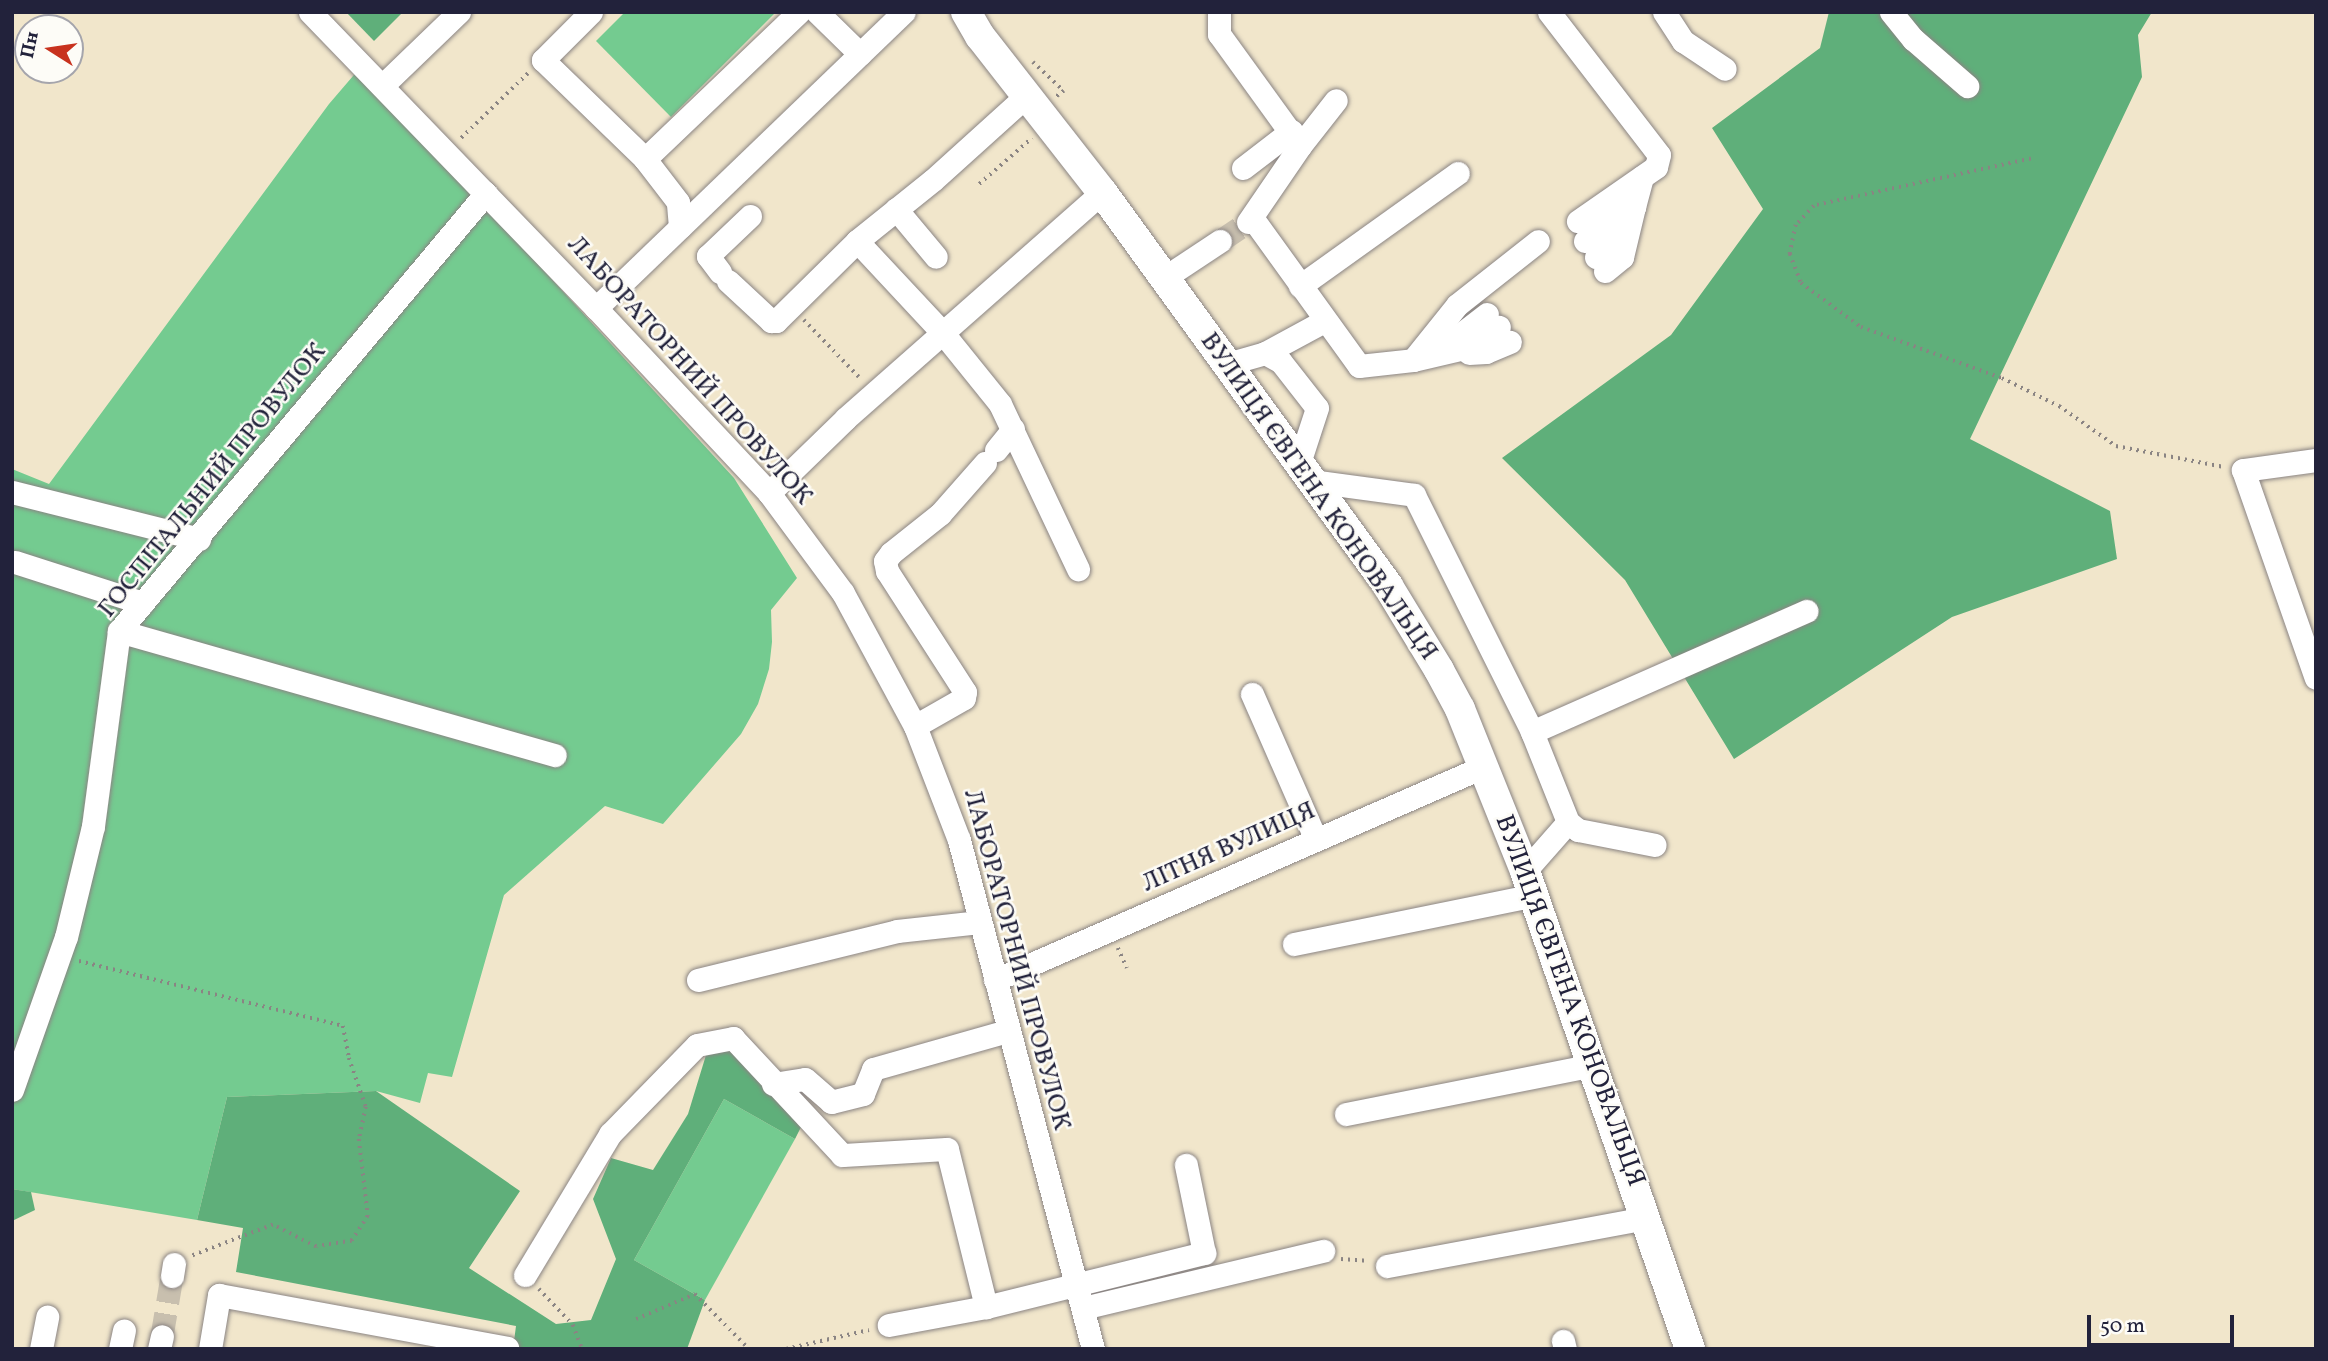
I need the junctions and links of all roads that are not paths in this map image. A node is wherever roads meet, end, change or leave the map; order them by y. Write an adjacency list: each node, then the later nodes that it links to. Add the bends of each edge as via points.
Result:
1 (310, 12): 14 (street, ЛАБОРАТОРНИЙ ПРОВУЛОК)
2 (458, 12): 14 (street)
3 (591, 12): 19 (street, via 542,60)
4 (799, 12): 19 (street)
5 (817, 12): 12 (street)
6 (904, 12): 12 (street)
7 (966, 12): 16 (main road, ВУЛИЦЯ ЄВГЕНА КОНОВАЛЬЦЯ)
8 (1219, 12): 18 (street, via 1219,34)
9 (1549, 12): 22 (street, via 1659,155 1656,167)
10 (1664, 12): 13 (street, via 1683,41)
11 (1891, 12): 15 (street, via 1913,39)
12 (860, 54): 28 (street)
13 (1725, 69)
14 (382, 86): 24 (street, ЛАБОРАТОРНИЙ ПРОВУЛОК)
15 (1967, 86)
16 (1027, 95): 23 (main road, ВУЛИЦЯ ЄВГЕНА КОНОВАЛЬЦЯ); 26 (street)
17 (1336, 100): 18 (street)
18 (1296, 139): 20 (street); 35 (street, via 1251,220)
19 (645, 159): 28 (street, via 678,202)
20 (1243, 168)
21 (1458, 173): 35 (street)
22 (1643, 177): 25 (street); 32 (street)
23 (1102, 192): 34 (main road, ВУЛИЦЯ ЄВГЕНА КОНОВАЛЬЦЯ); 39 (street)
24 (486, 194): 36 (street, ЛАБОРАТОРНИЙ ПРОВУЛОК); 48 (street, ГОСПІТАЛЬНИЙ ПРОВУЛОК)
25 (1634, 206): 32 (street); 32 (street, via 1622,257)
26 (896, 209): 29 (street); 33 (street)
27 (750, 216): 29 (street, via 708,256 771,321)
28 (680, 227): 36 (street)
29 (857, 241): 39 (street)
30 (1220, 241): 34 (street)
31 (1538, 242): 41 (street, via 1457,305)
32 (1591, 247)
33 (936, 257)
34 (1164, 278): 42 (main road, ВУЛИЦЯ ЄВГЕНА КОНОВАЛЬЦЯ)
35 (1300, 286): 37 (street)
36 (596, 308): 46 (street, ЛАБОРАТОРНИЙ ПРОВУЛОК)
37 (1324, 320): 40 (street); 41 (street, via 1359,366)
38 (1499, 328): 41 (street, via 1469,348)
39 (942, 332): 43 (street, via 1000,404); 46 (street)
40 (1265, 353): 42 (street); 45 (street, via 1281,362 1317,408)
41 (1424, 357)
42 (1227, 364): 45 (main road, ВУЛИЦЯ ЄВГЕНА КОНОВАЛЬЦЯ)
43 (1013, 429): 50 (street); 56 (street, via 948,506 885,561 887,571 965,692 964,698)
44 (2316, 460): 54 (street, via 2243,470)
45 (1305, 472): 57 (street, via 1414,495); 59 (main road, ВУЛИЦЯ ЄВГЕНА КОНОВАЛЬЦЯ, via 1420,637 1461,709)
46 (769, 493): 56 (street, ЛАБОРАТОРНИЙ ПРОВУЛОК, via 843,593)
47 (14, 496): 48 (street)
48 (199, 539): 51 (street, ГОСПІТАЛЬНИЙ ПРОВУЛОК)
49 (15, 562): 51 (street)
50 (1078, 569)
51 (143, 603): 53 (street, ГОСПІТАЛЬНИЙ ПРОВУЛОК)
52 (1806, 611): 57 (street)
53 (119, 631): 58 (street); 71 (street, ГОСПІТАЛЬНИЙ ПРОВУЛОК, via 93,825 60,957)
54 (2316, 678)
55 (1252, 694): 61 (street)
56 (915, 726): 64 (street, ЛАБОРАТОРНИЙ ПРОВУЛОК, via 959,840)
57 (1532, 732): 60 (street)
58 (555, 755)
59 (1485, 766): 61 (street, ЛІТНЯ ВУЛИЦЯ); 63 (main road, ВУЛИЦЯ ЄВГЕНА КОНОВАЛЬЦЯ)
60 (1568, 822): 62 (street, via 1578,830); 63 (street)
61 (1316, 840): 67 (street, ЛІТНЯ ВУЛИЦЯ)
62 (1655, 845)
63 (1529, 883): 65 (street); 69 (main road, ВУЛИЦЯ ЄВГЕНА КОНОВАЛЬЦЯ)
64 (980, 922): 66 (street, via 897,931); 67 (street, ЛАБОРАТОРНИЙ ПРОВУЛОК)
65 (1294, 944)
66 (698, 980)
67 (995, 980): 68 (street, ЛАБОРАТОРНИЙ ПРОВУЛОК)
68 (1007, 1031): 70 (street, via 873,1069 863,1094 831,1102 805,1079); 78 (street, ЛАБОРАТОРНИЙ ПРОВУЛОК)
69 (1594, 1065): 72 (street); 74 (main road, ВУЛИЦЯ ЄВГЕНА КОНОВАЛЬЦЯ)
70 (773, 1084): 77 (street, via 733,1038 696,1045 610,1134); 79 (street, via 842,1155 947,1149)
71 (12, 1090)
72 (1346, 1114)
73 (1185, 1165): 78 (street, via 1204,1254)
74 (1645, 1218): 76 (street); 86 (main road, ВУЛИЦЯ ЄВГЕНА КОНОВАЛЬЦЯ)
75 (1323, 1251): 78 (street)
76 (1387, 1266)
77 (526, 1275)
78 (1080, 1297): 79 (street); 85 (street, ЛАБОРАТОРНИЙ ПРОВУЛОК)
79 (986, 1307): 81 (street)
80 (47, 1317): 82 (street)
81 (888, 1325)
82 (41, 1349)
83 (210, 1349): 84 (street, via 219,1295)
84 (507, 1349)
85 (1093, 1349)
86 (1690, 1349)

